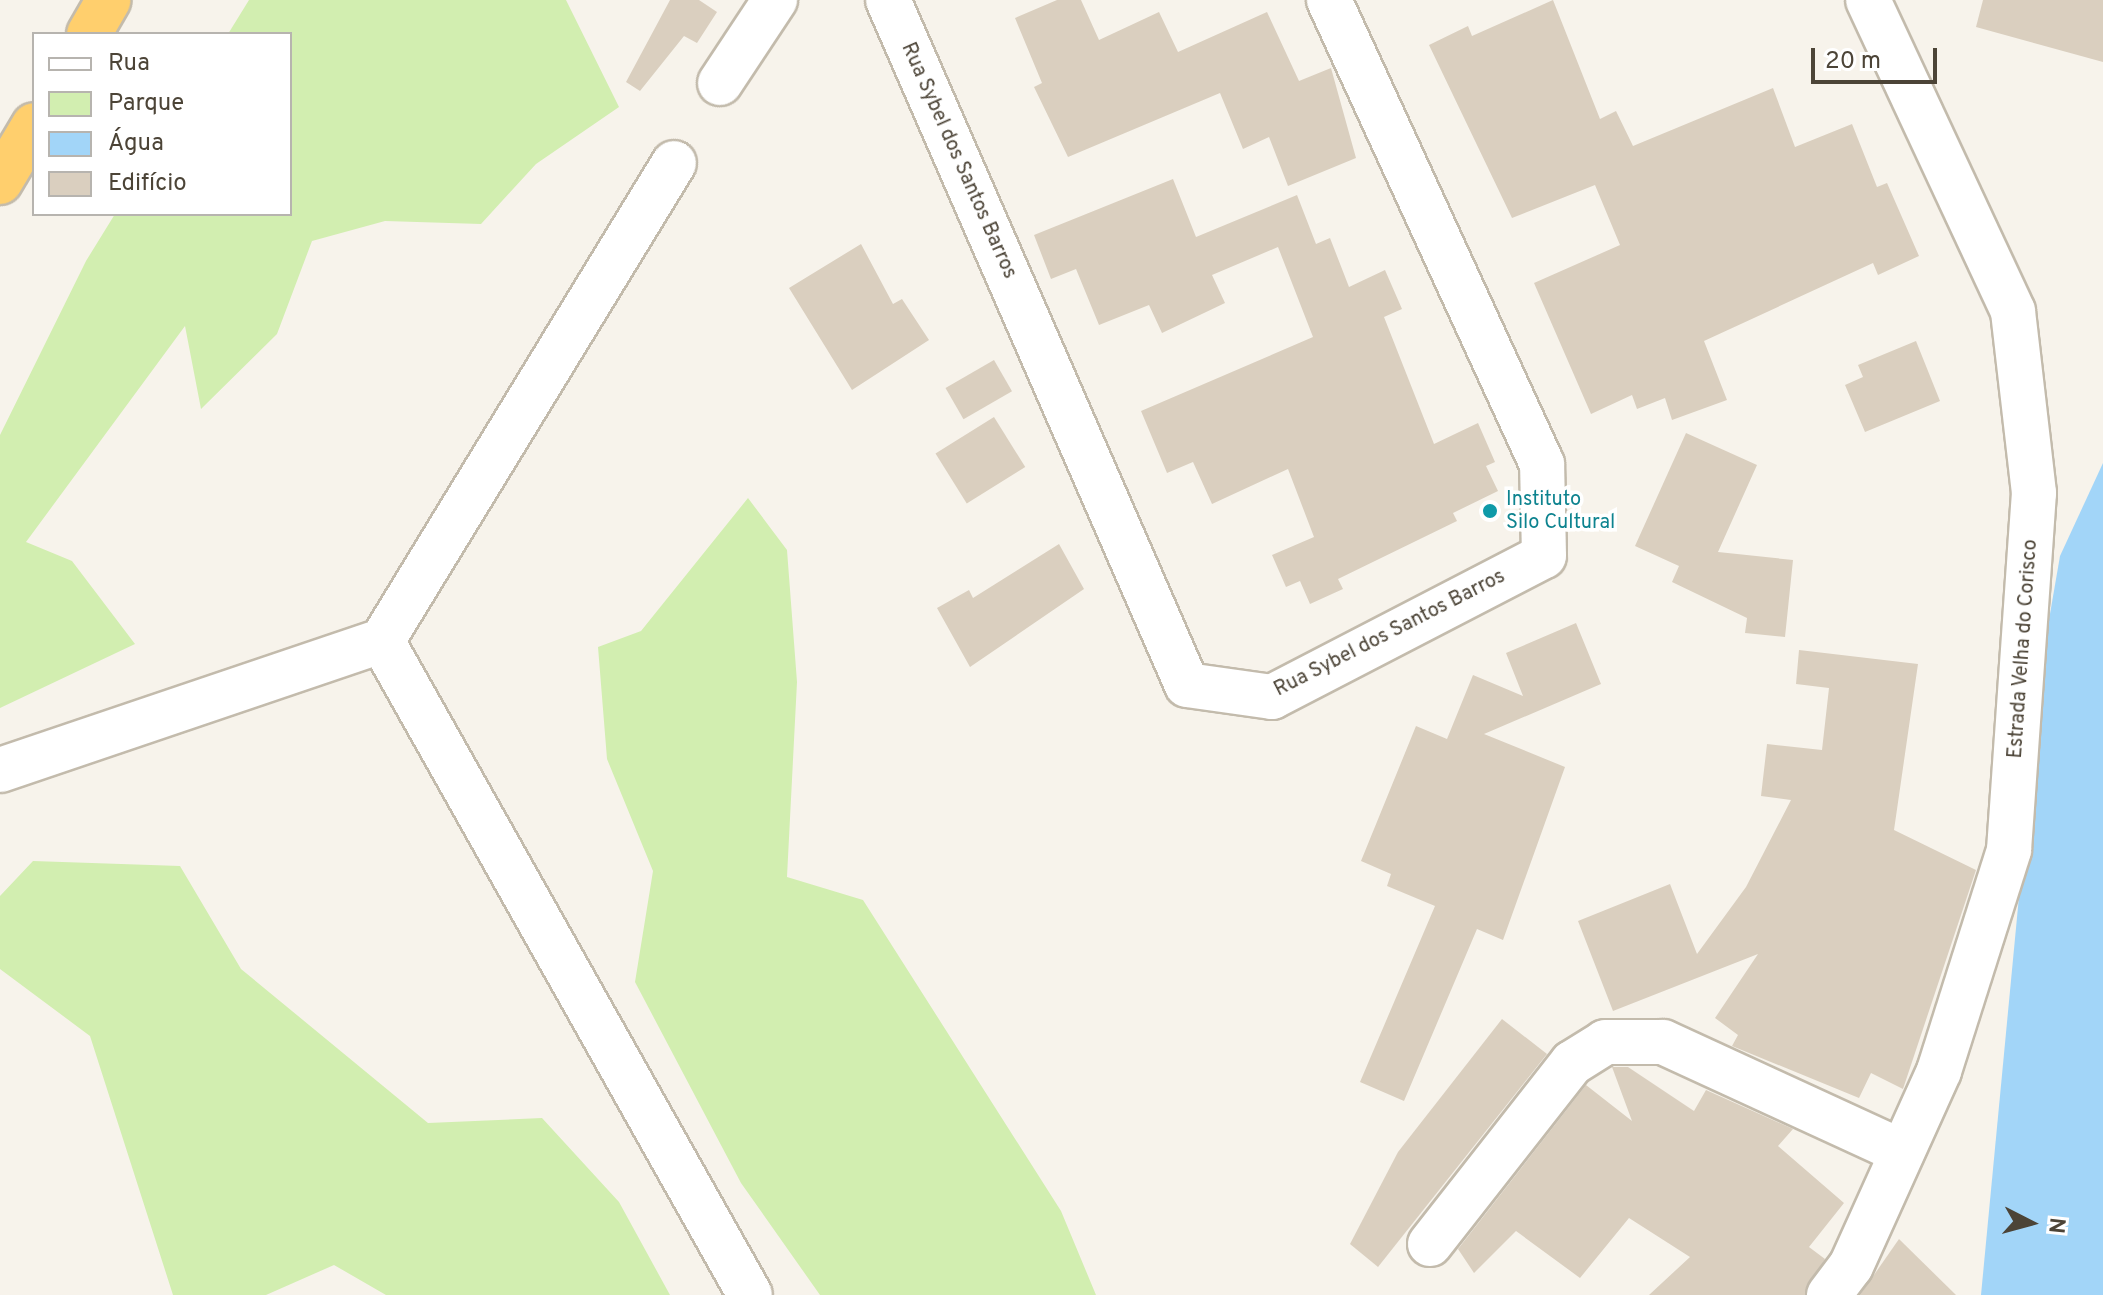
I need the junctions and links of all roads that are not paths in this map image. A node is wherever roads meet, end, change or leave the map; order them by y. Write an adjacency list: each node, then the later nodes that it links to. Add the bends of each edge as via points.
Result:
1 (109, 0): 6 (highway)
2 (775, 0): 7 (street)
3 (888, 0): 4 (street, Rua Sybel dos Santos Barros, via 1187,685 1272,697 1544,556 1542,464)
4 (1329, 0)
5 (1868, 0): 13 (street, Estrada Velha do Corisco, via 2013,311 2034,493 2009,850 1939,1071)
6 (90, 32)
7 (720, 83)
8 (32, 128): 10 (highway)
9 (674, 163): 11 (street)
10 (0, 182)
11 (382, 641): 12 (street); 15 (street)
12 (0, 770)
13 (1902, 1152): 14 (street, via 1663,1042 1605,1042 1572,1063); 16 (street, Estrada Velha do Corisco, via 1851,1266)
14 (1430, 1244)
15 (750, 1295)
16 (1829, 1295)

